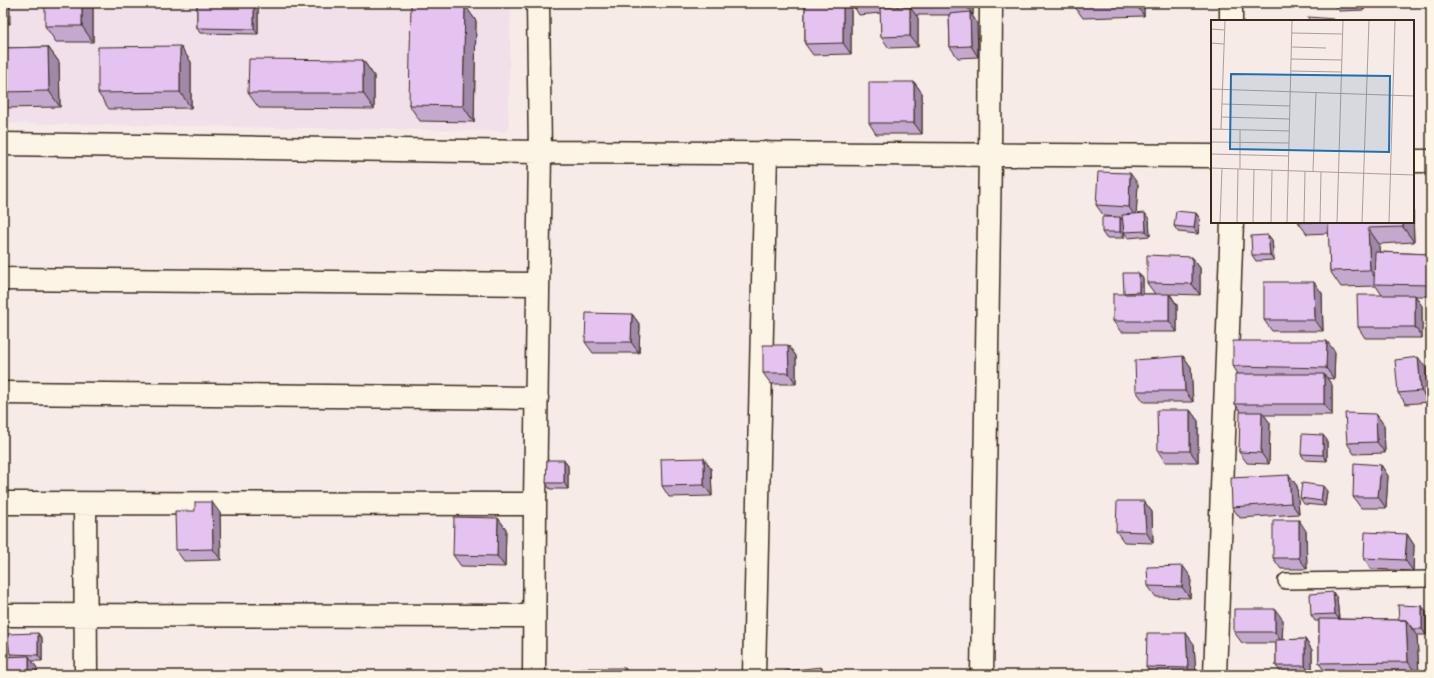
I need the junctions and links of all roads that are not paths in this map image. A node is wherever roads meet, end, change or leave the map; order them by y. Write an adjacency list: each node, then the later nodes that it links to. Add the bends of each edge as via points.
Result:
1 (538, 3): 6 (street)
2 (991, 3): 8 (street)
3 (1230, 3): 4 (street)
4 (1231, 20)
5 (3, 144): 6 (street)
6 (540, 152): 7 (street); 14 (street)
7 (766, 152): 8 (street); 27 (street)
8 (990, 156): 9 (street); 28 (street)
9 (1211, 156)
10 (1414, 161): 11 (street)
11 (1431, 161)
12 (1232, 223): 29 (street)
13 (3, 279): 14 (street)
14 (538, 284): 16 (street)
15 (3, 393): 16 (street)
16 (537, 398): 19 (street)
17 (3, 503): 18 (street)
18 (85, 504): 19 (street); 23 (street)
19 (535, 504): 24 (street)
20 (1431, 579): 21 (lane)
21 (1286, 581)
22 (3, 614): 23 (street)
23 (85, 614): 24 (street); 25 (street)
24 (534, 616): 26 (street)
25 (86, 675)
26 (534, 675)
27 (754, 675)
28 (982, 675)
29 (1215, 675)

